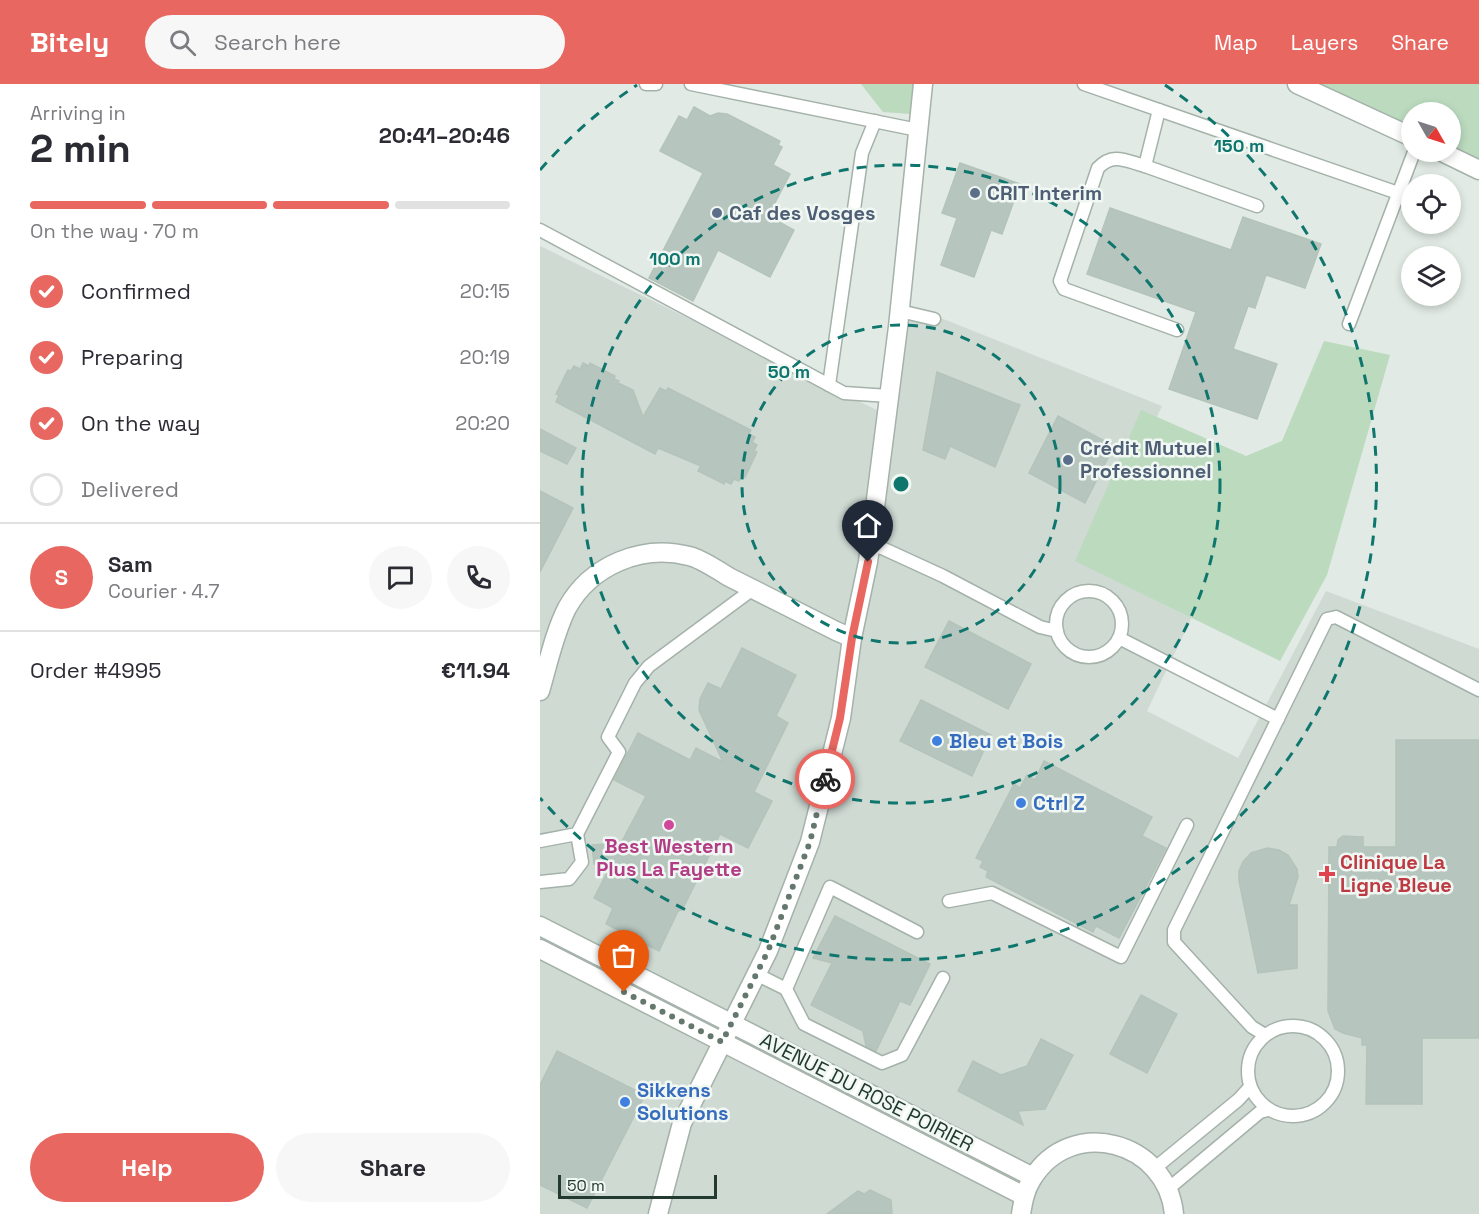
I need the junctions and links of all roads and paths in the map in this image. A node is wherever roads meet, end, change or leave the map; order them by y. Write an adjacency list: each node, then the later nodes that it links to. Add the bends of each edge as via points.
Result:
1 (645, 84): 2 (lane)
2 (656, 84)
3 (691, 84): 8 (lane)
4 (923, 84): 9 (street)
5 (1084, 84): 7 (lane)
6 (1297, 84): 10 (street)
7 (1159, 110): 13 (lane); 15 (lane)
8 (875, 121): 9 (lane); 22 (lane, via 862,153)
9 (918, 130): 18 (street)
10 (1401, 132)
11 (1461, 161): 14 (street)
12 (1410, 162): 15 (lane)
13 (1144, 166): 16 (lane); 21 (lane, via 1116,158 1098,168 1060,281 1064,289)
14 (1479, 170)
15 (1398, 193): 20 (lane)
16 (1257, 206)
17 (540, 230): 22 (lane)
18 (900, 311): 19 (lane); 23 (street)
19 (934, 319)
20 (1348, 324)
21 (1177, 330)
22 (829, 385): 23 (lane, via 844,393)
23 (889, 396): 24 (street)
24 (870, 546): 26 (lane, via 943,576 1040,627); 27 (street)
25 (753, 589): 27 (street); 29 (street, via 692,556 665,551 622,559 584,586); 34 (lane, via 649,666 634,683 608,737 619,752)
26 (1057, 631): 28 (lane, via 1068,650 1089,657 1109,650); 28 (lane, via 1056,620 1066,601 1074,595 1096,592 1106,596 1120,612)
27 (852, 638): 41 (street, via 840,718 810,842)
28 (1119, 638): 32 (lane)
29 (545, 651): 31 (street)
30 (1479, 690): 32 (lane, via 1336,617 1327,619)
31 (540, 691)
32 (1278, 719): 45 (lane, via 1174,930 1174,942 1252,1027)
33 (1187, 825): 37 (lane, via 1121,957 993,893)
34 (578, 834): 35 (lane); 36 (lane, via 582,862 569,879)
35 (540, 841)
36 (540, 882)
37 (949, 901)
38 (540, 926): 44 (street, AVENUE DU ROSE POIRIER)
39 (917, 932): 43 (lane, via 830,887)
40 (540, 949): 46 (street, AVENUE DU ROSE POIRIER)
41 (756, 974): 43 (lane); 44 (street)
42 (943, 978): 43 (lane, via 902,1055 882,1063 804,1024)
43 (786, 989)
44 (731, 1024): 46 (street); 50 (street, AVENUE DU ROSE POIRIER)
45 (1265, 1035): 47 (lane, via 1249,1059); 48 (lane, via 1292,1026 1319,1034 1330,1044 1339,1071 1330,1099 1319,1109 1293,1117)
46 (718, 1049): 52 (street, AVENUE DU ROSE POIRIER); 53 (street, via 682,1123)
47 (1250, 1088): 48 (lane); 49 (lane)
48 (1268, 1110): 51 (lane, via 1260,1112)
49 (1155, 1168): 50 (street, via 1123,1146 1104,1142 1064,1150); 51 (street)
50 (1033, 1177): 52 (street)
51 (1168, 1189): 54 (street)
52 (1022, 1205)
53 (658, 1214)
54 (1174, 1214)

